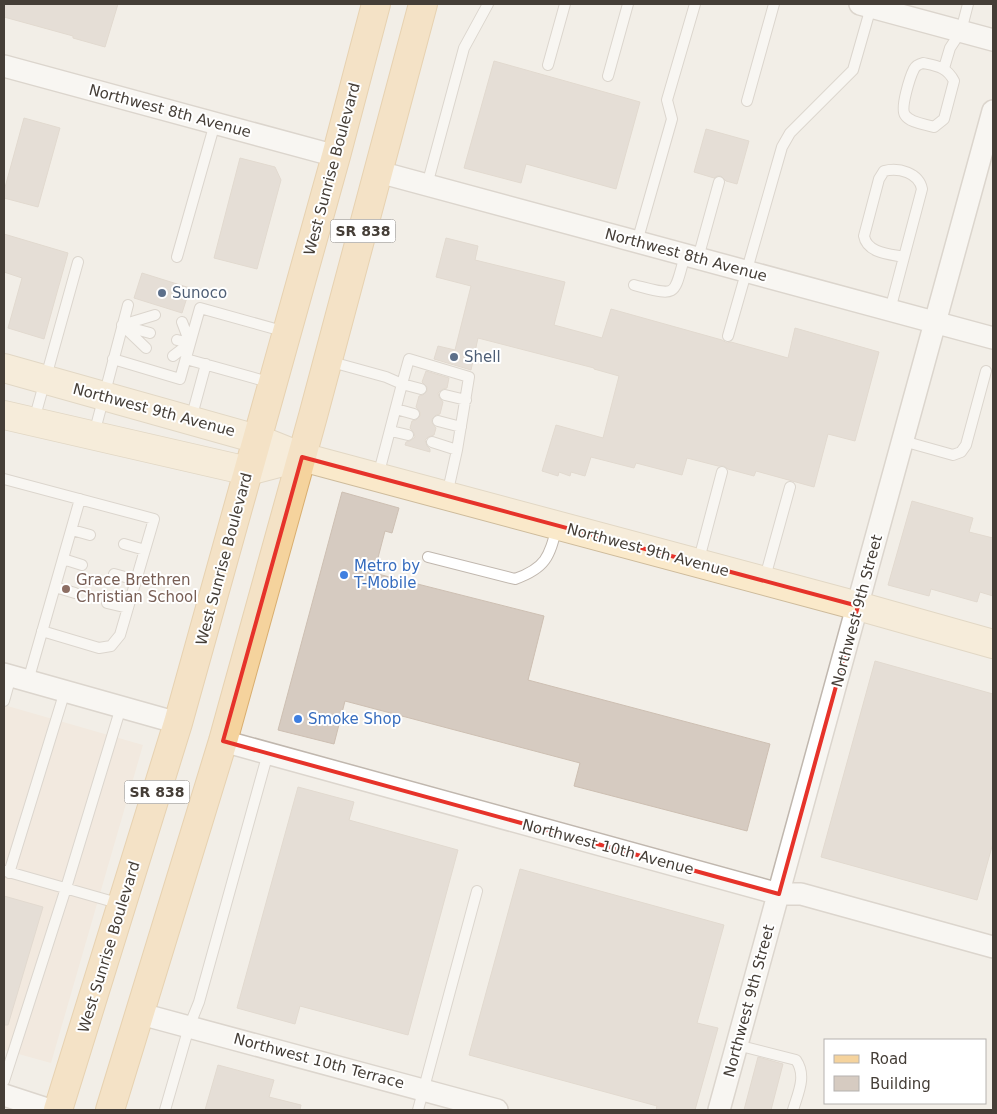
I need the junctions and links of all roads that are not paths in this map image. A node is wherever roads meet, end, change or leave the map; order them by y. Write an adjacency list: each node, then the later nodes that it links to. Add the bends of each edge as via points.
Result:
1 (376, 4): 20 (main road, West Sunrise Boulevard / SR 838)
2 (423, 4): 21 (main road, SR 838)
3 (488, 4): 23 (lane, via 464,48)
4 (565, 4): 13 (lane)
5 (628, 4): 16 (lane)
6 (695, 4): 24 (lane, via 667,100 672,119)
7 (774, 4): 17 (lane)
8 (968, 4): 11 (lane)
9 (866, 5): 10 (street); 29 (lane, via 853,70 790,133 782,147)
10 (893, 8): 11 (street)
11 (961, 31): 12 (street); 15 (lane, via 950,48)
12 (993, 40)
13 (548, 65)
14 (4, 66): 19 (street, Northwest 8th Avenue)
15 (944, 68): 15 (lane, via 954,81 944,118 934,126 910,120 904,114 903,106 913,70 923,63)
16 (608, 76)
17 (746, 101)
18 (993, 111): 35 (street, Northwest 9th Street)
19 (215, 123): 20 (street, Northwest 8th Avenue); 25 (lane)
20 (336, 156): 37 (main road, West Sunrise Boulevard / SR 838)
21 (379, 172): 23 (street, Northwest 8th Avenue); 47 (main road, SR 838)
22 (719, 182): 26 (lane)
23 (426, 185): 24 (street, Northwest 8th Avenue)
24 (637, 242): 26 (street, Northwest 8th Avenue)
25 (177, 257)
26 (692, 257): 29 (street, Northwest 8th Avenue); 30 (lane, via 671,292)
27 (904, 258): 27 (lane, via 870,248 864,236 879,179 884,171 892,169 917,176 921,182 922,190); 32 (lane)
28 (78, 262): 51 (lane)
29 (746, 271): 32 (street, Northwest 8th Avenue); 39 (lane)
30 (634, 285)
31 (128, 305): 36 (lane)
32 (890, 310): 35 (street, Northwest 8th Avenue)
33 (155, 315): 36 (lane)
34 (182, 322): 42 (lane)
35 (936, 323): 40 (street, Northwest 8th Avenue); 69 (street, Northwest 9th Street)
36 (122, 325): 38 (lane); 43 (lane); 46 (lane)
37 (287, 332): 42 (lane, via 200,308); 52 (main road, West Sunrise Boulevard / SR 838)
38 (150, 333)
39 (728, 336)
40 (993, 338)
41 (177, 340): 42 (lane)
42 (190, 343): 44 (lane); 45 (lane)
43 (146, 348)
44 (173, 356)
45 (186, 358): 46 (lane, via 180,379); 48 (lane)
46 (113, 360): 56 (lane)
47 (328, 361): 53 (lane); 72 (main road, SR 838)
48 (206, 364): 52 (lane); 61 (lane)
49 (4, 368): 51 (main road, Northwest 9th Avenue)
50 (986, 370): 69 (lane, via 966,445 961,452 953,455)
51 (44, 380): 56 (main road, Northwest 9th Avenue); 62 (lane)
52 (272, 384): 68 (main road, West Sunrise Boulevard / SR 838)
53 (402, 384): 54 (lane); 57 (lane, via 409,359 469,377); 58 (lane)
54 (421, 389)
55 (445, 395): 57 (lane)
56 (103, 396): 61 (main road, Northwest 9th Avenue); 66 (lane)
57 (466, 400): 64 (lane)
58 (396, 409): 59 (lane); 65 (lane)
59 (414, 414)
60 (4, 415): 62 (main road, Northwest 9th Avenue)
61 (191, 420): 68 (main road, Northwest 9th Avenue)
62 (34, 421): 66 (main road, Northwest 9th Avenue)
63 (438, 421): 64 (lane)
64 (461, 428): 71 (lane)
65 (391, 431): 67 (lane); 75 (lane)
66 (94, 435): 73 (main road, Northwest 9th Avenue)
67 (408, 435)
68 (257, 438): 72 (main road, Northwest 9th Avenue); 73 (main road, West Sunrise Boulevard / SR 838)
69 (903, 441): 95 (street, Northwest 9th Street)
70 (432, 442): 71 (lane)
71 (457, 450): 78 (lane)
72 (302, 457): 73 (main road, Northwest 9th Avenue); 75 (main road, Northwest 9th Avenue); 104 (main road, SR 838)
73 (248, 471): 103 (main road, West Sunrise Boulevard / SR 838)
74 (722, 472): 87 (lane)
75 (378, 477): 78 (main road, Northwest 9th Avenue)
76 (4, 479): 79 (lane)
77 (790, 487): 91 (lane)
78 (447, 496): 80 (main road, Northwest 9th Avenue)
79 (80, 499): 81 (lane); 84 (lane, via 154,519)
80 (558, 526): 85 (lane, via 544,562 526,576 515,579); 87 (main road, Northwest 9th Avenue)
81 (72, 530): 82 (lane); 86 (lane)
82 (90, 535)
83 (124, 544): 84 (lane)
84 (145, 550): 90 (lane)
85 (428, 557)
86 (63, 560): 88 (lane); 92 (lane)
87 (698, 563): 91 (main road, Northwest 9th Avenue)
88 (82, 565)
89 (114, 574): 90 (lane)
90 (136, 580): 96 (lane)
91 (764, 581): 95 (main road, Northwest 9th Avenue)
92 (55, 587): 93 (lane); 97 (lane)
93 (75, 593)
94 (107, 602): 96 (lane)
95 (858, 606): 98 (main road, Northwest 9th Avenue); 109 (street, Northwest 9th Street)
96 (128, 608): 97 (lane, via 120,635 111,646 99,648)
97 (42, 631): 99 (lane)
98 (993, 644)
99 (14, 677): 100 (street); 101 (lane)
100 (66, 691): 102 (street); 106 (lane)
101 (4, 701)
102 (121, 707): 103 (street); 107 (lane)
103 (178, 723): 110 (main road, West Sunrise Boulevard / SR 838)
104 (223, 741): 105 (street, Northwest 10th Avenue); 112 (main road, SR 838)
105 (268, 753): 109 (street, Northwest 10th Avenue); 113 (lane)
106 (7, 872): 107 (lane)
107 (66, 888): 110 (lane); 115 (lane)
108 (476, 891): 116 (lane)
109 (779, 894): 111 (street, Northwest 10th Avenue, via 801,894); 114 (street, Northwest 9th Street)
110 (122, 904): 119 (main road, West Sunrise Boulevard / SR 838)
111 (993, 947)
112 (141, 1014): 113 (street, Northwest 10th Terrace); 120 (main road, SR 838)
113 (190, 1027): 116 (street, Northwest 10th Terrace); 121 (lane)
114 (737, 1045): 124 (street, Northwest 9th Street); 125 (lane, via 796,1060 802,1075)
115 (4, 1081)
116 (424, 1090): 122 (lane); 123 (street, Northwest 10th Terrace)
117 (4, 1096): 118 (street)
118 (50, 1110)
119 (58, 1110)
120 (110, 1110)
121 (165, 1110)
122 (418, 1110)
123 (497, 1110)
124 (719, 1110)
125 (793, 1110)

